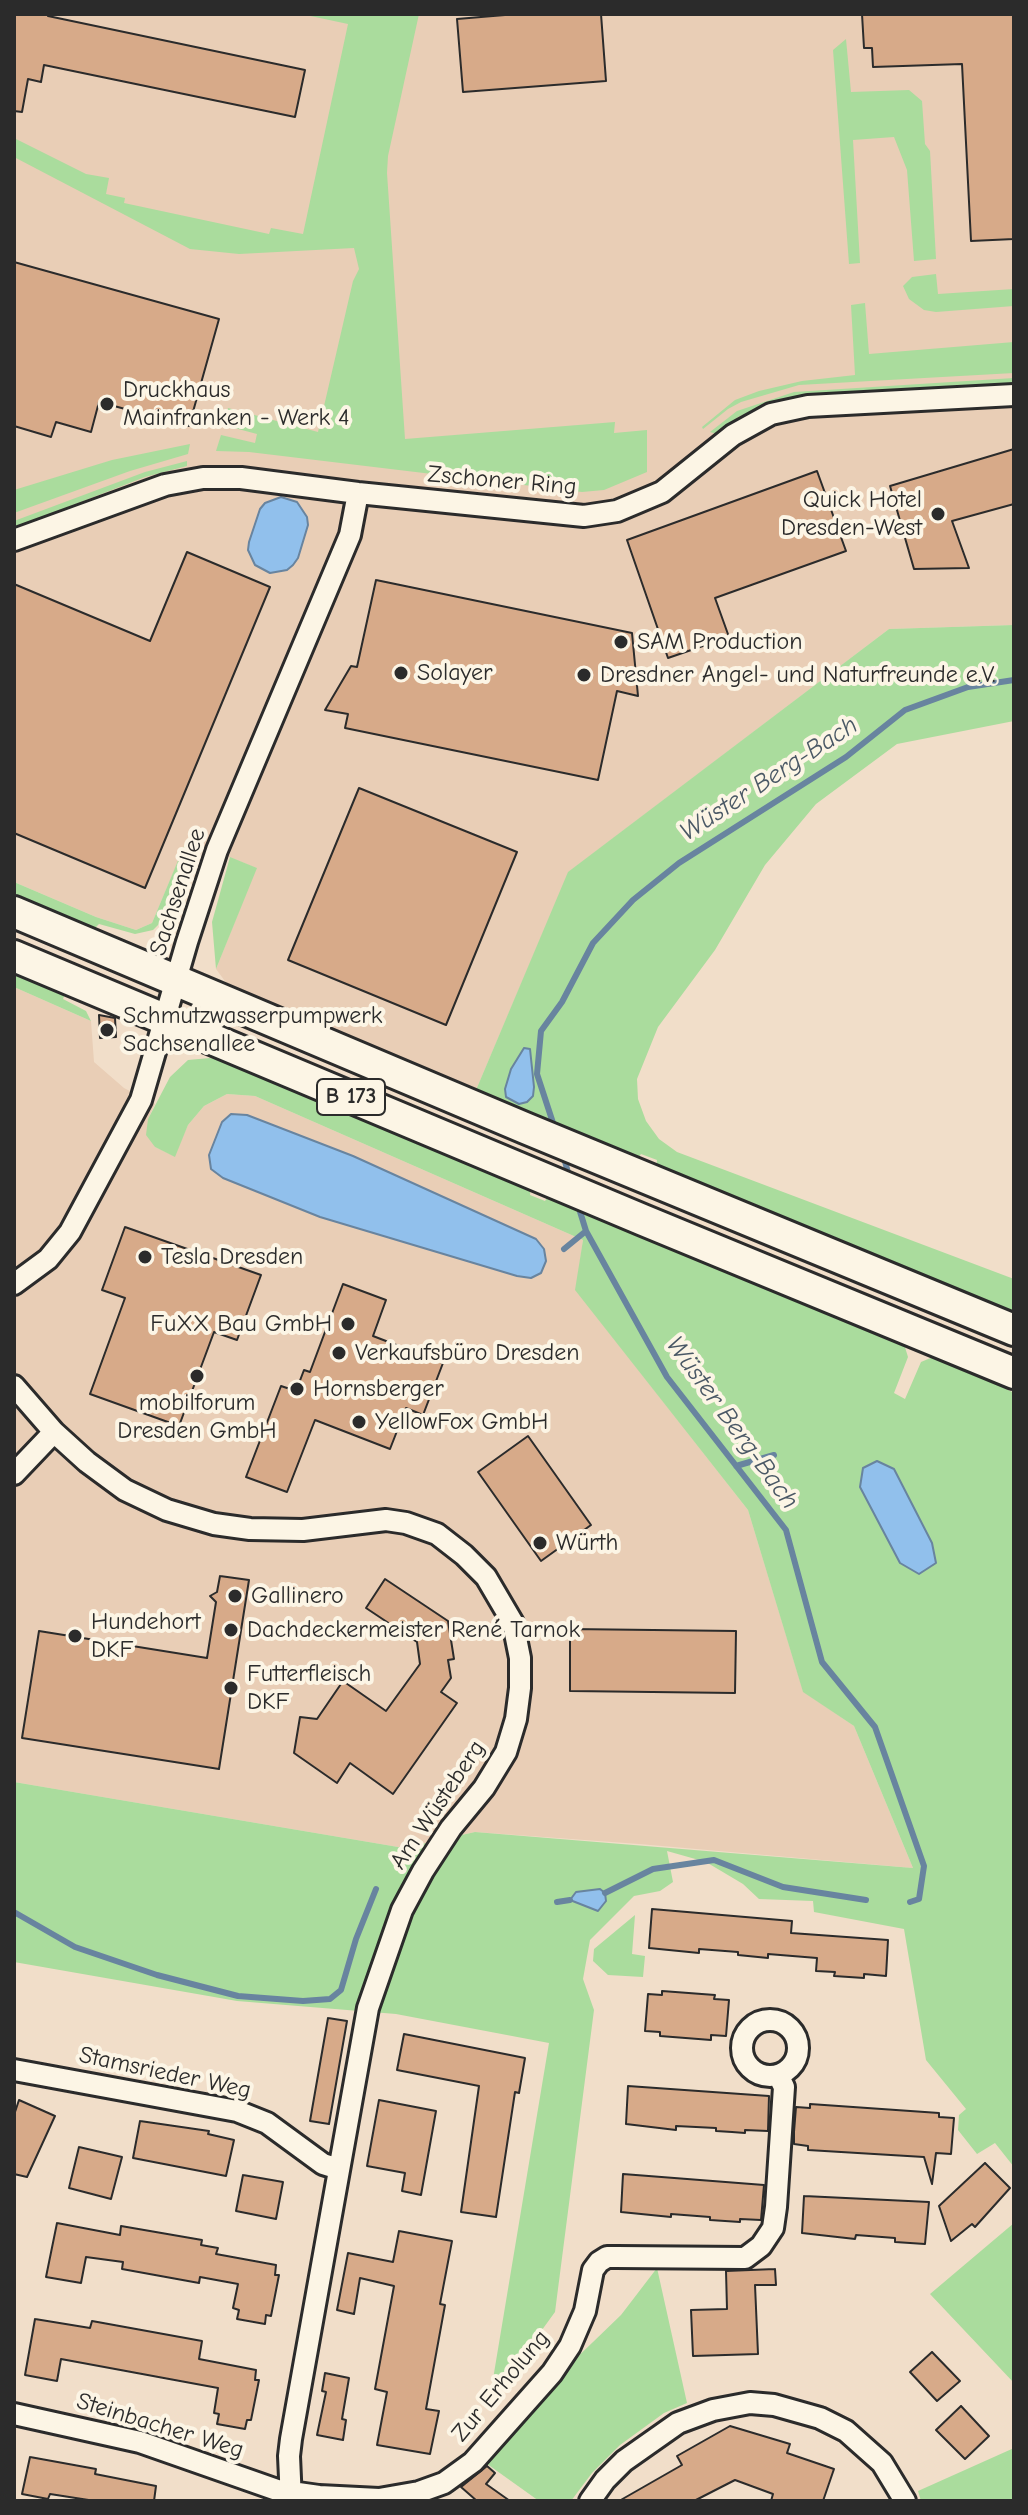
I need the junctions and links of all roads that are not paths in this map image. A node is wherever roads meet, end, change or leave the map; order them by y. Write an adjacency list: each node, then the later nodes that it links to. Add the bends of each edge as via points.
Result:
1 (1014, 395): 2 (street, Zschoner Ring, via 808,406 771,414 733,435 662,492 617,511 584,516)
2 (358, 493): 3 (street, Zschoner Ring, via 203,478 165,485); 6 (street, Sachsenallee, via 350,535 217,850)
3 (14, 540)
4 (14, 912): 6 (main road, B 173)
5 (14, 956): 7 (main road, B 173)
6 (176, 981): 7 (street, Sachsenallee); 9 (main road, B 173)
7 (165, 1019): 8 (street, Sachsenallee, via 141,1100 89,1199 48,1259); 10 (main road, B 173)
8 (14, 1284)
9 (1014, 1330)
10 (1014, 1373)
11 (14, 1386): 12 (street, Am Wüsteberg)
12 (54, 1432): 13 (street); 16 (street, Am Wüsteberg, via 125,1490 214,1524 285,1531 386,1520 437,1534 486,1577 513,1623 520,1688 506,1752 451,1828 402,1910 368,2008)
13 (14, 1474)
14 (14, 2070): 16 (street, Stamsrieder Weg, via 237,2111 267,2123 323,2164)
15 (778, 2075): 18 (street, Zur Erholung, via 784,2087 776,2207 773,2228 761,2246 745,2258 607,2257 593,2270 585,2311 570,2346 473,2462 444,2483 419,2492 379,2499)
16 (339, 2169): 18 (street, Am Wüsteberg, via 291,2439)
17 (14, 2414): 18 (street, Steinbacher Weg, via 127,2438)
18 (291, 2496)
19 (590, 2501): 20 (street, via 624,2461 678,2423 750,2403 820,2418 846,2431 882,2463)
20 (905, 2501)

